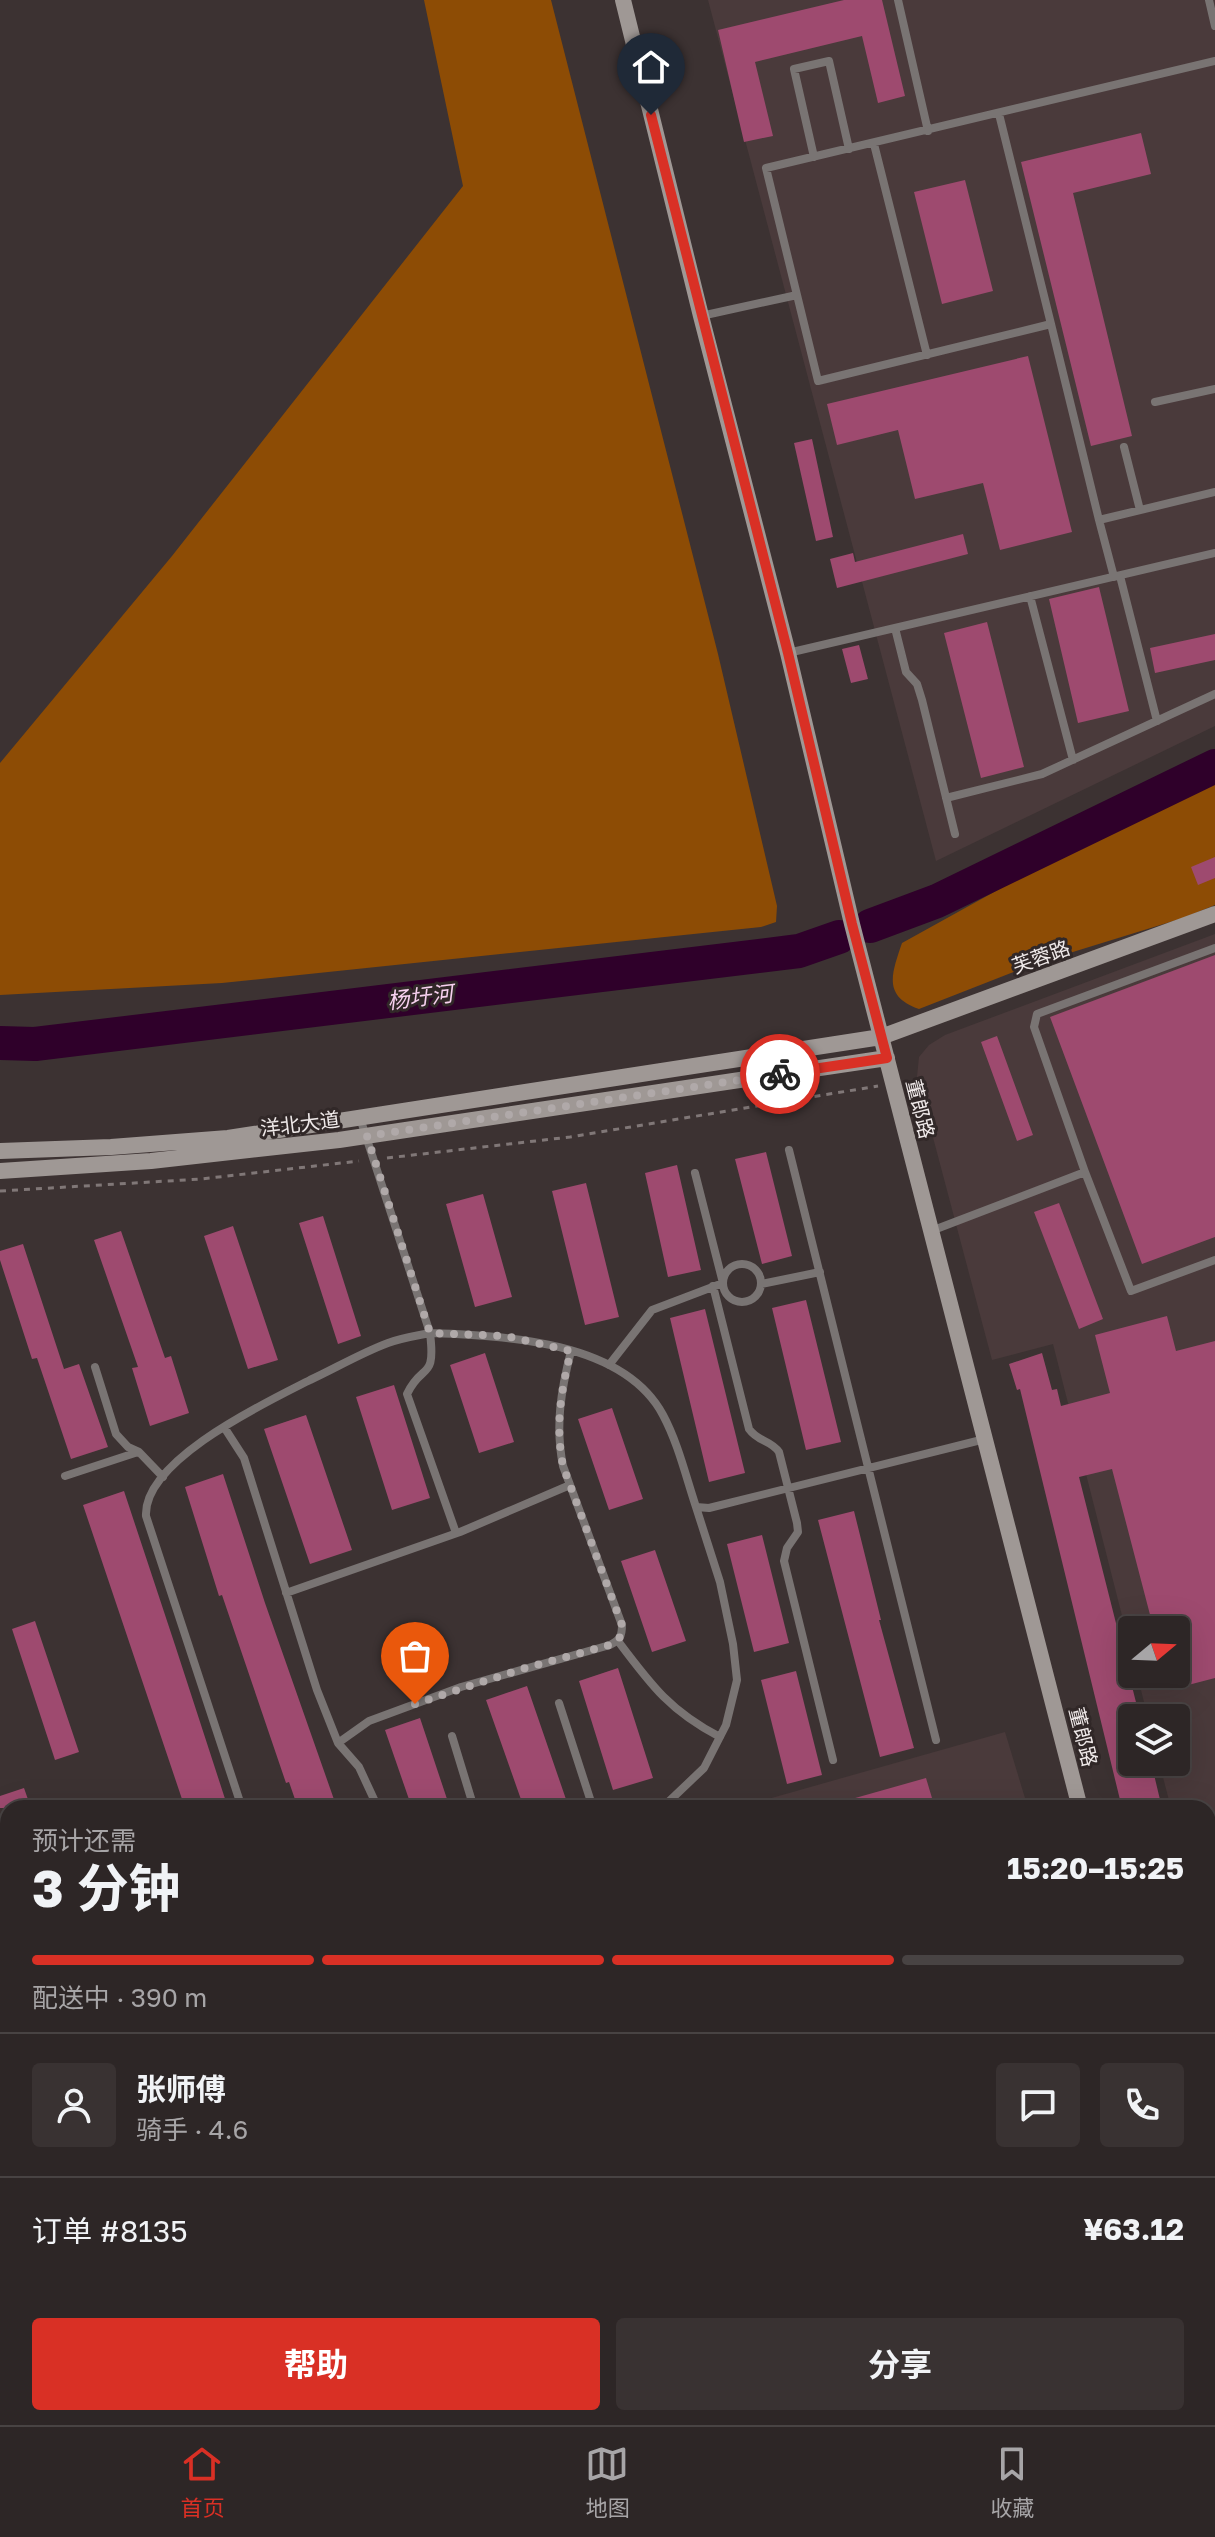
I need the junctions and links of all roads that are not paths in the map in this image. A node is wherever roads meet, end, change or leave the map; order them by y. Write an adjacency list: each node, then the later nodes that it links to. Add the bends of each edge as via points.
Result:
1 (623, 0): 12 (street, 董郎路)
2 (898, 0): 7 (lane)
3 (1209, 0): 4 (lane)
4 (1215, 26)
5 (1215, 61): 6 (lane)
6 (999, 114): 7 (lane); 13 (lane)
7 (928, 131): 8 (lane)
8 (874, 144): 9 (lane); 14 (lane)
9 (849, 149): 10 (lane); 10 (lane, via 829,61 794,69)
10 (814, 157): 11 (lane, via 766,168)
11 (797, 295): 12 (lane); 14 (lane, via 818,381)
12 (701, 316): 25 (street, 董郎路)
13 (1051, 324): 14 (lane); 20 (lane)
14 (927, 355)
15 (1215, 389): 16 (lane)
16 (1155, 402)
17 (1124, 447): 19 (lane)
18 (1215, 492): 19 (lane)
19 (1140, 510): 20 (lane)
20 (1099, 520): 22 (lane)
21 (1215, 553): 22 (lane)
22 (1117, 576): 23 (lane); 27 (lane)
23 (1030, 596): 24 (lane); 28 (lane)
24 (895, 628): 25 (lane); 29 (lane, via 906,672 922,700)
25 (788, 653): 33 (street, 董郎路)
26 (1215, 694): 27 (lane)
27 (1157, 721): 28 (lane)
28 (1073, 760): 29 (lane, via 1042,774)
29 (946, 798): 30 (lane)
30 (955, 834)
31 (1215, 914): 33 (street, 芙蓉路)
32 (1215, 948): 40 (lane, via 1037,1014 1034,1027)
33 (881, 1037): 34 (street, 董郎路); 35 (street, 洋北大道)
34 (887, 1058): 36 (street, 洋北大道); 42 (street, 董郎路)
35 (360, 1118): 36 (lane); 38 (street, 洋北大道, via 228,1138)
36 (367, 1136): 39 (street, 洋北大道, via 151,1161); 48 (lane)
37 (789, 1150): 44 (lane)
38 (0, 1151)
39 (0, 1171)
40 (1085, 1172): 42 (lane); 43 (lane, via 1131,1291)
41 (695, 1173): 45 (lane)
42 (931, 1231): 53 (street, 董郎路)
43 (1215, 1260)
44 (820, 1272): 46 (lane); 55 (lane)
45 (723, 1283): 46 (lane, via 731,1299 743,1302 755,1298); 46 (lane, via 732,1267 745,1264 756,1269); 47 (lane)
46 (761, 1284)
47 (713, 1286): 50 (lane, via 652,1310); 59 (lane, via 749,1429 779,1452)
48 (430, 1333): 49 (lane, via 506,1336); 52 (lane, via 370,1350); 61 (lane, via 433,1358 407,1394)
49 (571, 1351): 50 (lane); 58 (lane, via 558,1418 559,1447)
50 (609, 1365): 60 (lane, via 644,1389 663,1414)
51 (95, 1367): 54 (lane, via 116,1434)
52 (224, 1427): 57 (lane); 62 (lane, via 244,1458)
53 (985, 1439): 55 (lane); 75 (street, 董郎路)
54 (139, 1452): 56 (lane); 57 (lane)
55 (868, 1468): 59 (lane); 67 (lane)
56 (65, 1476)
57 (163, 1477): 70 (lane, via 146,1516)
58 (570, 1485): 61 (lane); 63 (lane, via 622,1625)
59 (788, 1488): 60 (lane); 69 (lane, via 798,1532 784,1561)
60 (696, 1507): 66 (lane, via 720,1582 737,1680)
61 (456, 1533): 62 (lane)
62 (286, 1593): 68 (lane)
63 (618, 1641): 66 (lane, via 672,1708); 68 (lane, via 461,1687 369,1721)
64 (559, 1703): 73 (lane)
65 (452, 1736): 72 (lane)
66 (720, 1737): 74 (lane, via 704,1768)
67 (936, 1740)
68 (338, 1743): 71 (lane, via 359,1767)
69 (833, 1760)
70 (239, 1800)
71 (374, 1800)
72 (472, 1800)
73 (590, 1800)
74 (670, 1800)
75 (1078, 1800)

